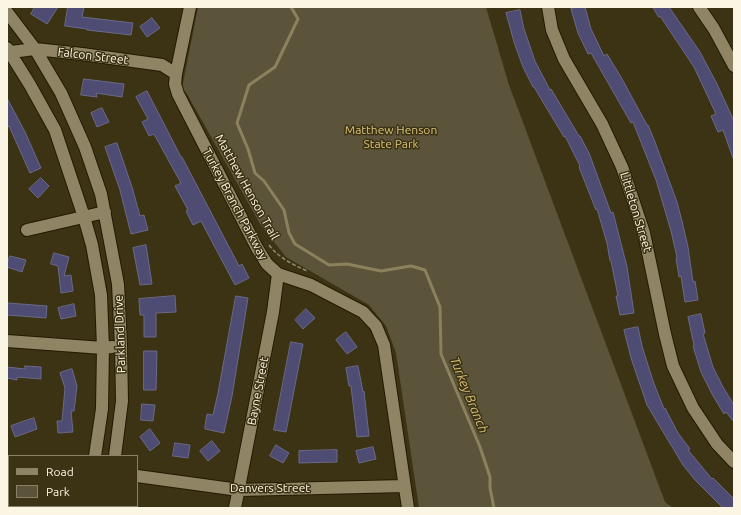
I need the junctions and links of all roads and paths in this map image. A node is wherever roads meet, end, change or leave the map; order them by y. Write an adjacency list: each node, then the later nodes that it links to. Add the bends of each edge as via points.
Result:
1 (190, 7): 8 (street, Turkey Branch Parkway)
2 (548, 7): 20 (street, Littleton Street, via 552,30 564,59 602,124 622,167 644,233 673,366 692,408 717,444)
3 (699, 7): 7 (street)
4 (7, 12): 5 (street, Parkland Drive)
5 (35, 49): 6 (street, Falcon Street); 8 (street, Falcon Street, via 162,65); 9 (street, Parkland Drive, via 61,93 85,147)
6 (8, 51): 10 (street, Parkland Drive, via 55,130)
7 (734, 66)
8 (176, 74): 14 (street, Turkey Branch Parkway, via 178,94 257,248 267,264)
9 (105, 212): 10 (street); 16 (street, Parkland Drive, via 118,284)
10 (84, 217): 11 (street); 17 (street, Parkland Drive, via 101,295)
11 (27, 230)
12 (268, 244): 13 (path, Matthew Henson Trail, via 279,256)
13 (308, 272)
14 (278, 274): 22 (street, Turkey Branch Parkway, via 311,285 351,304 376,326 384,345); 23 (street, Bayne Street)
15 (7, 341): 17 (street)
16 (121, 346): 17 (street); 19 (street, Parkland Drive, via 122,401)
17 (103, 348): 18 (street, Parkland Drive, via 102,409)
18 (95, 455)
19 (114, 455)
20 (734, 462)
21 (138, 476): 23 (street, Danvers Street)
22 (404, 486): 23 (street, Danvers Street); 25 (street, Turkey Branch Parkway)
23 (239, 490): 24 (street, Bayne Street)
24 (235, 508)
25 (408, 508)

